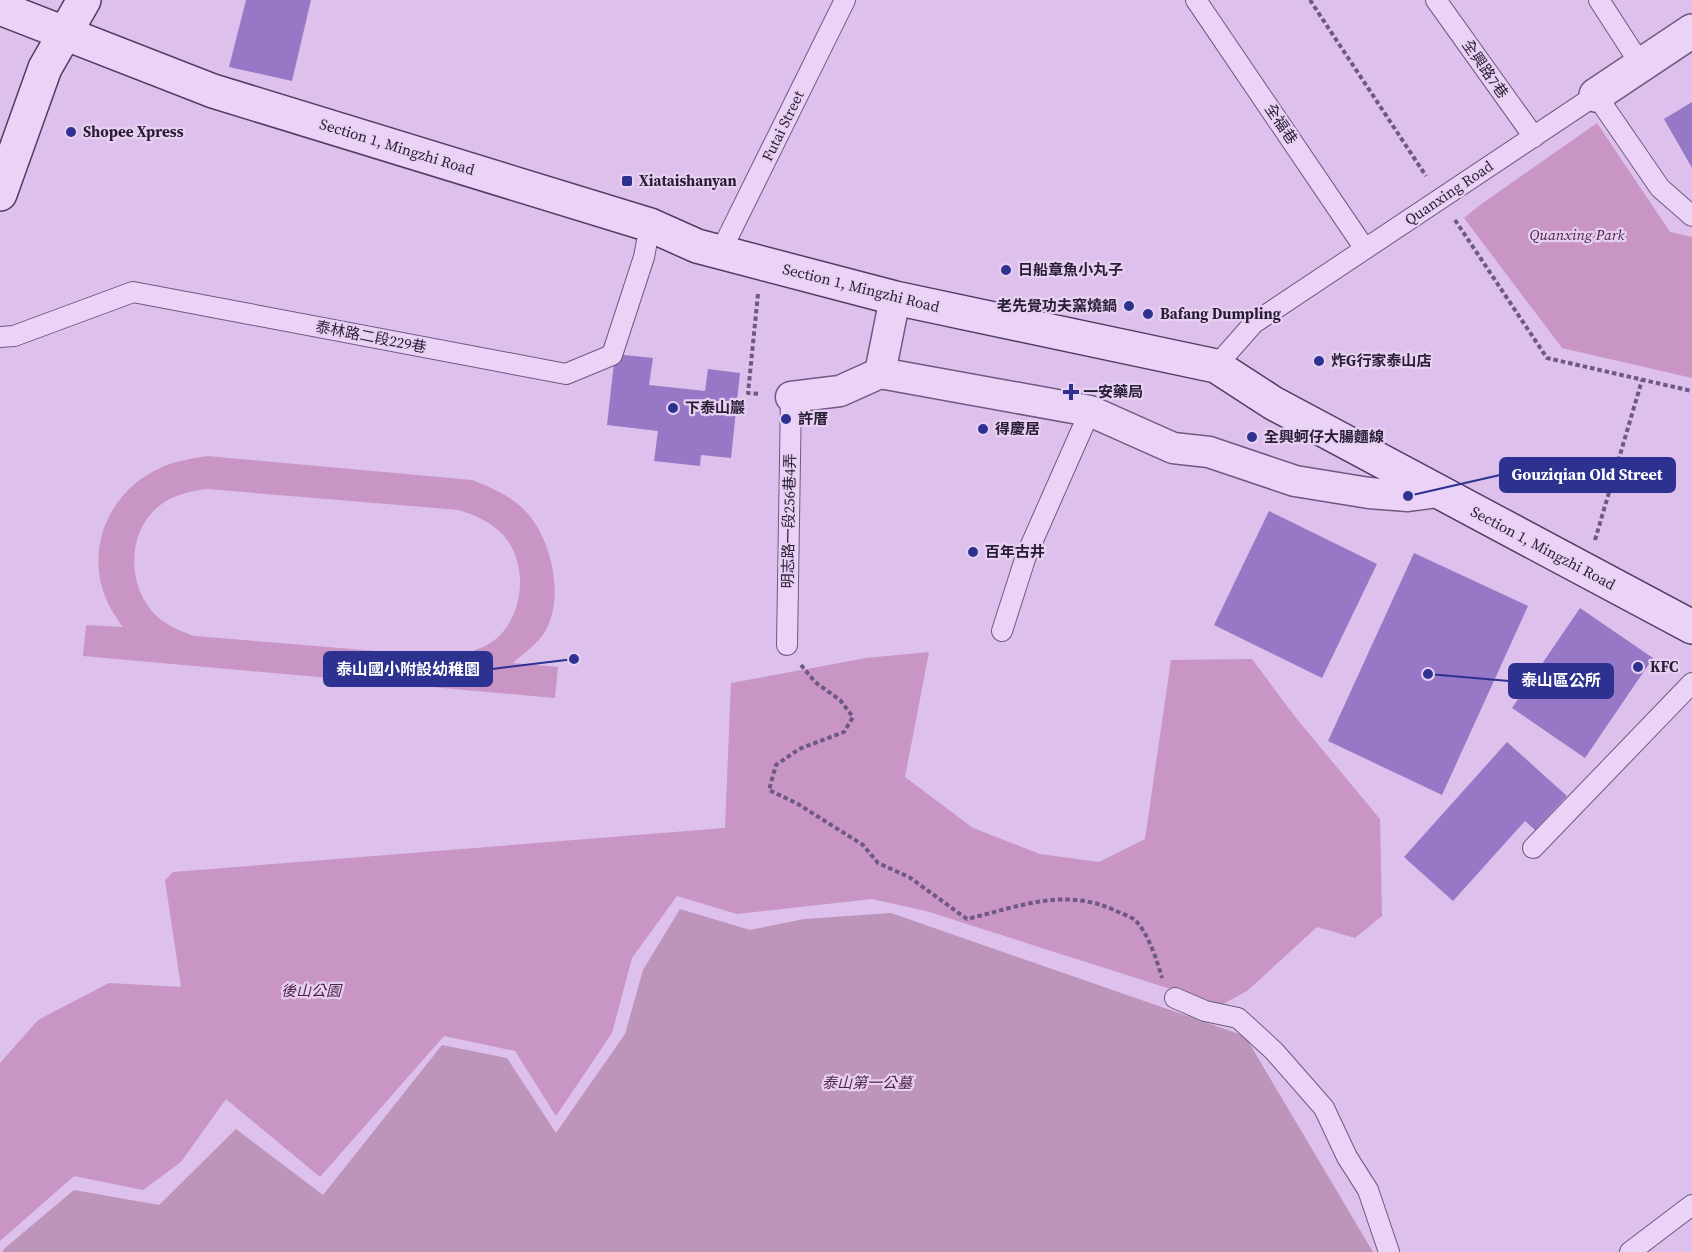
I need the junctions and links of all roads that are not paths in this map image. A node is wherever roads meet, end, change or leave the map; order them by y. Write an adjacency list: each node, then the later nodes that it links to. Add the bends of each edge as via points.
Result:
1 (84, 0): 8 (main road)
2 (845, 0): 16 (lane, Futai Street)
3 (1196, 0): 15 (lane, 全福巷)
4 (1436, 0): 11 (lane, 全興路7巷)
5 (1599, 0): 9 (lane)
6 (0, 8): 8 (main road, Section 1, Mingzhi Road)
7 (1692, 31): 9 (main road, Quanxing Road)
8 (64, 33): 12 (main road, via 45,68); 14 (main road, Section 1, Mingzhi Road, via 213,91)
9 (1641, 65): 10 (main road, Quanxing Road)
10 (1596, 95): 11 (lane, Quanxing Road); 13 (lane, via 1660,188)
11 (1534, 137): 15 (lane, Quanxing Road)
12 (0, 194)
13 (1692, 216)
14 (650, 225): 16 (main road, Section 1, Mingzhi Road); 18 (lane, 泰林路二段229巷, via 644,257 612,355 566,374 133,292 14,336)
15 (1365, 249): 19 (lane, Quanxing Road, via 1254,323)
16 (720, 253): 17 (main road, Section 1, Mingzhi Road)
17 (895, 298): 19 (main road, Section 1, Mingzhi Road); 20 (street)
18 (0, 337)
19 (1216, 366): 23 (main road, Section 1, Mingzhi Road, via 1273,403)
20 (880, 373): 21 (street, via 840,391); 22 (street)
21 (791, 398): 26 (lane, 明志路一段256巷4弄)
22 (1090, 411): 23 (street, via 1173,448 1209,452 1295,481 1369,493 1408,496); 25 (lane, via 1026,556)
23 (1437, 492): 24 (main road, Section 1, Mingzhi Road)
24 (1692, 627)
25 (1002, 631)
26 (788, 645)
27 (1692, 682): 28 (lane)
28 (1533, 848)
29 (1175, 999): 31 (lane, via 1204,1011 1238,1018 1274,1051 1324,1108 1368,1190)
30 (1692, 1205): 32 (lane)
31 (1389, 1252)
32 (1629, 1252)

